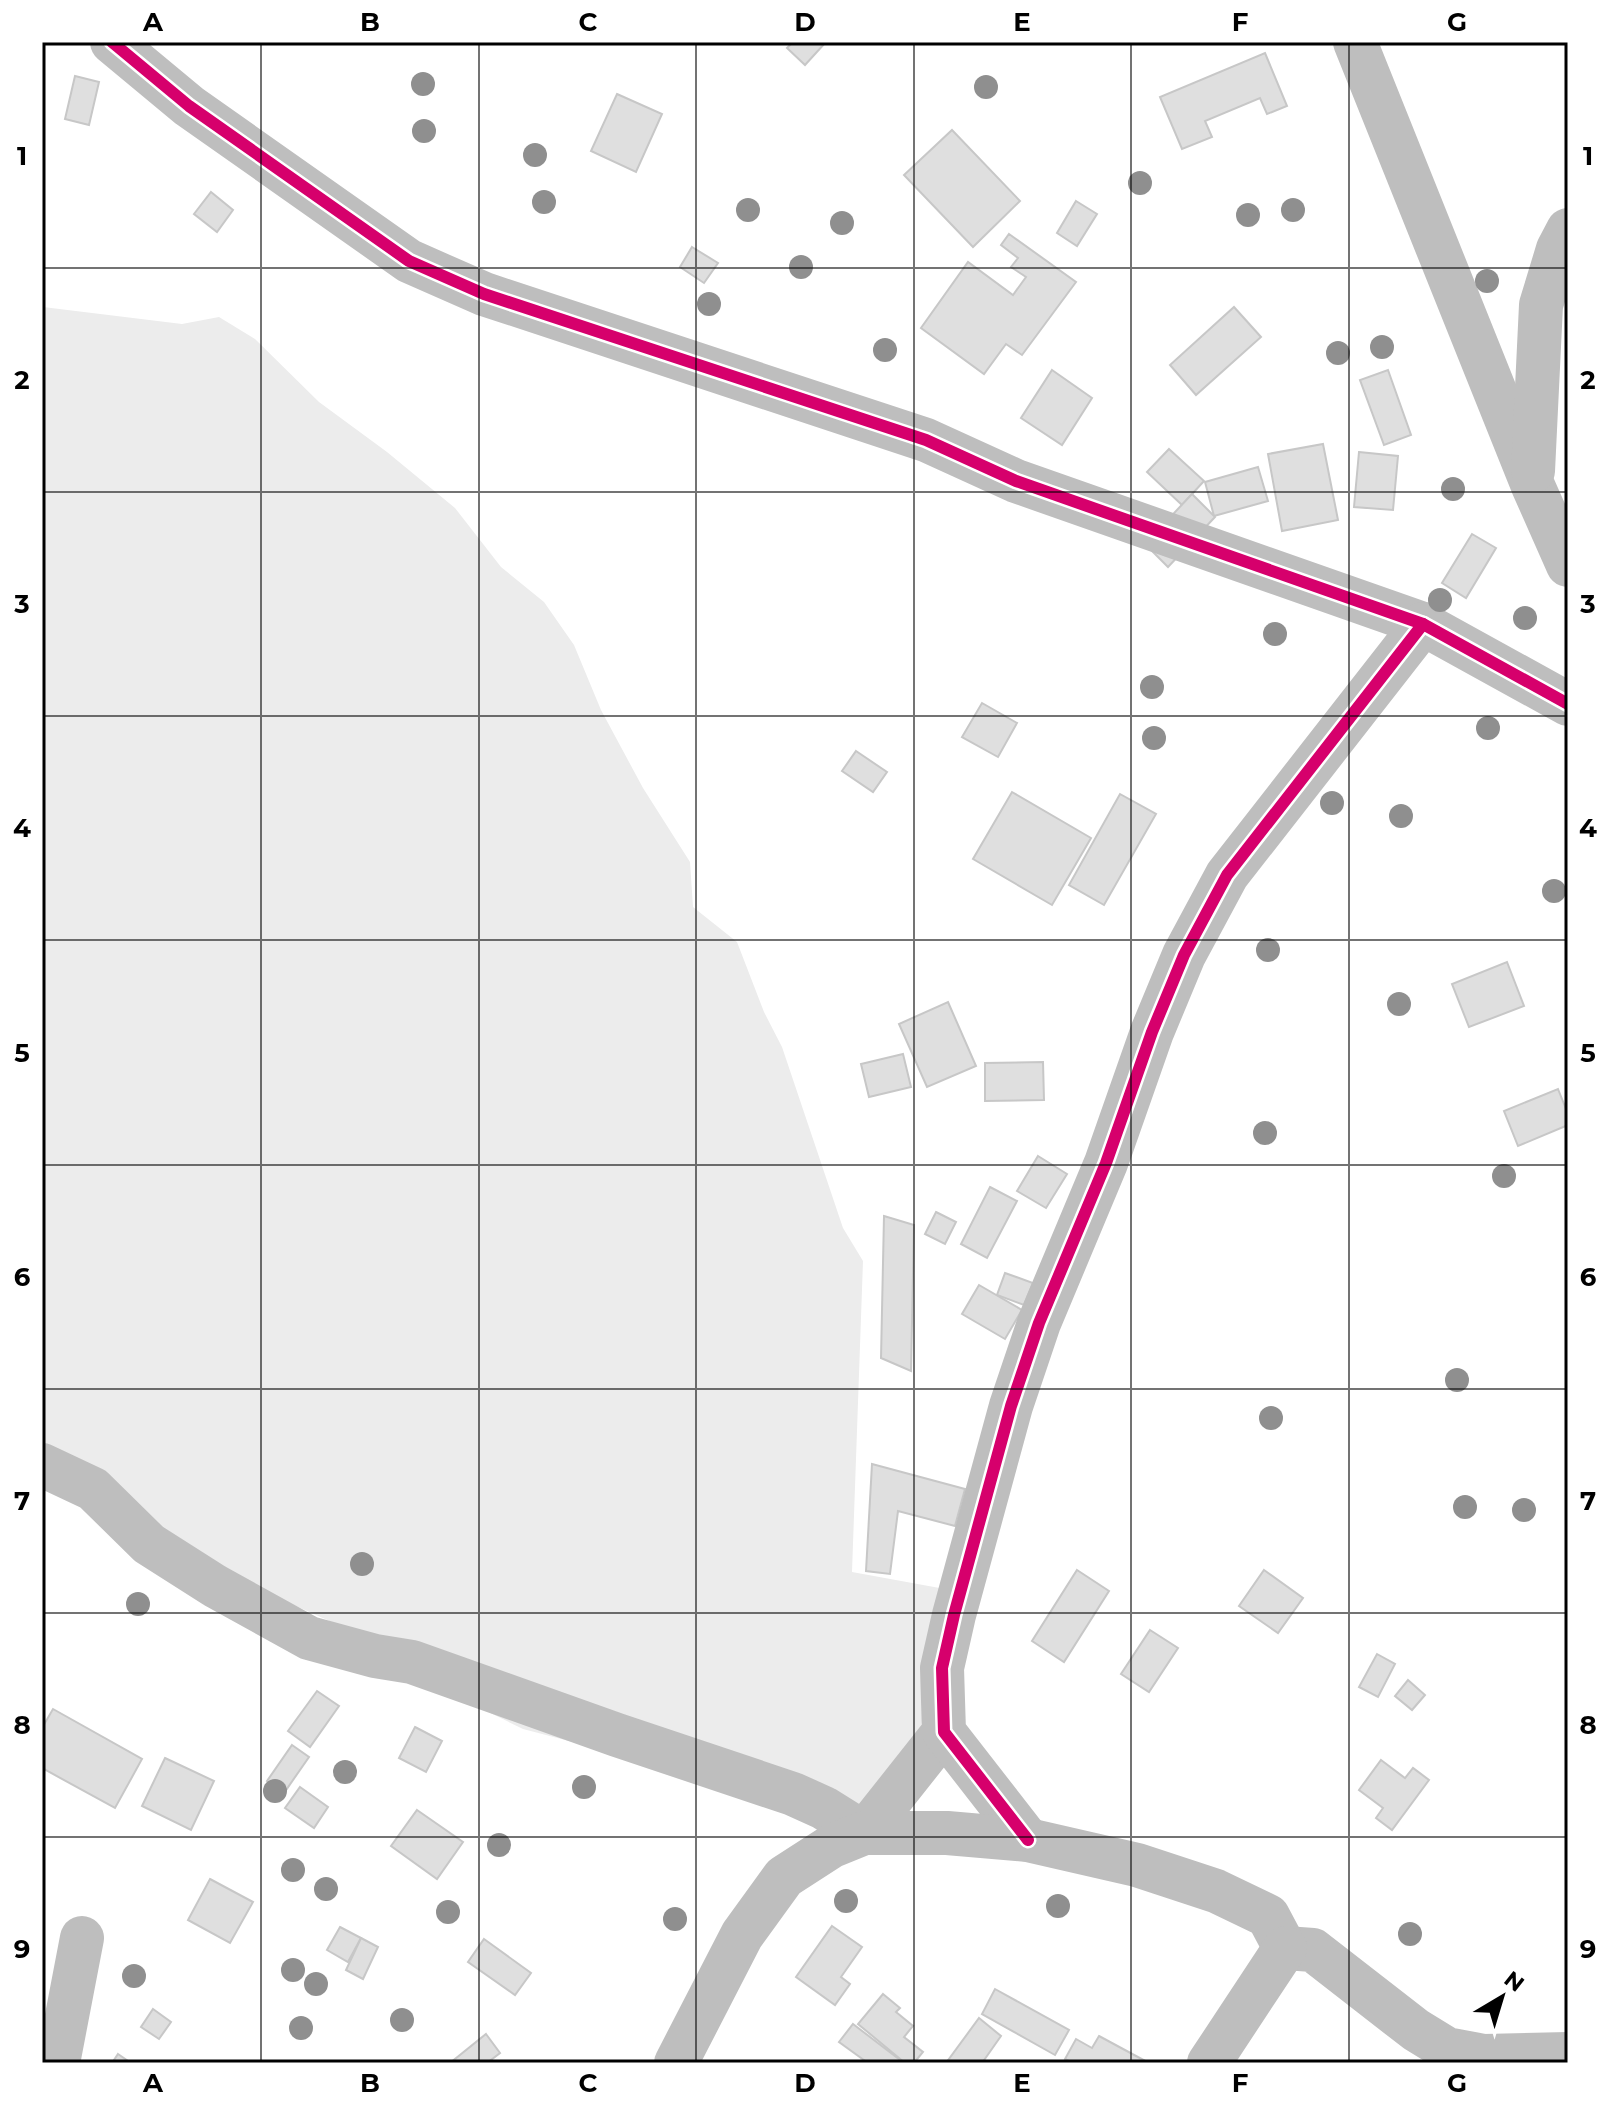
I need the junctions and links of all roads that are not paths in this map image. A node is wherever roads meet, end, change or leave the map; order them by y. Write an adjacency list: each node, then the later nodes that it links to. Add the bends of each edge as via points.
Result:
1 (112, 42): 6 (street, via 189,106 409,261 484,294 926,440 1016,481)
2 (1355, 42): 4 (street)
3 (1568, 230): 4 (street, via 1541,305)
4 (1533, 486): 5 (street)
5 (1568, 565)
6 (1423, 624): 7 (street); 9 (street, via 1227,875 1184,955 1011,1406 942,1668)
7 (1568, 704)
8 (42, 1465): 10 (street, via 93,1489 149,1544 309,1638 412,1662 793,1794)
9 (944, 1732): 10 (street); 11 (street)
10 (864, 1833): 11 (street); 16 (street, via 832,1846 784,1877 742,1935)
11 (1028, 1840): 13 (street, via 1137,1865 1216,1891 1268,1916)
12 (82, 1938): 15 (street)
13 (1285, 1948): 14 (street, via 1313,1950 1447,2049 1484,2056); 17 (street)
14 (1568, 2054)
15 (58, 2063)
16 (676, 2063)
17 (1209, 2063)

